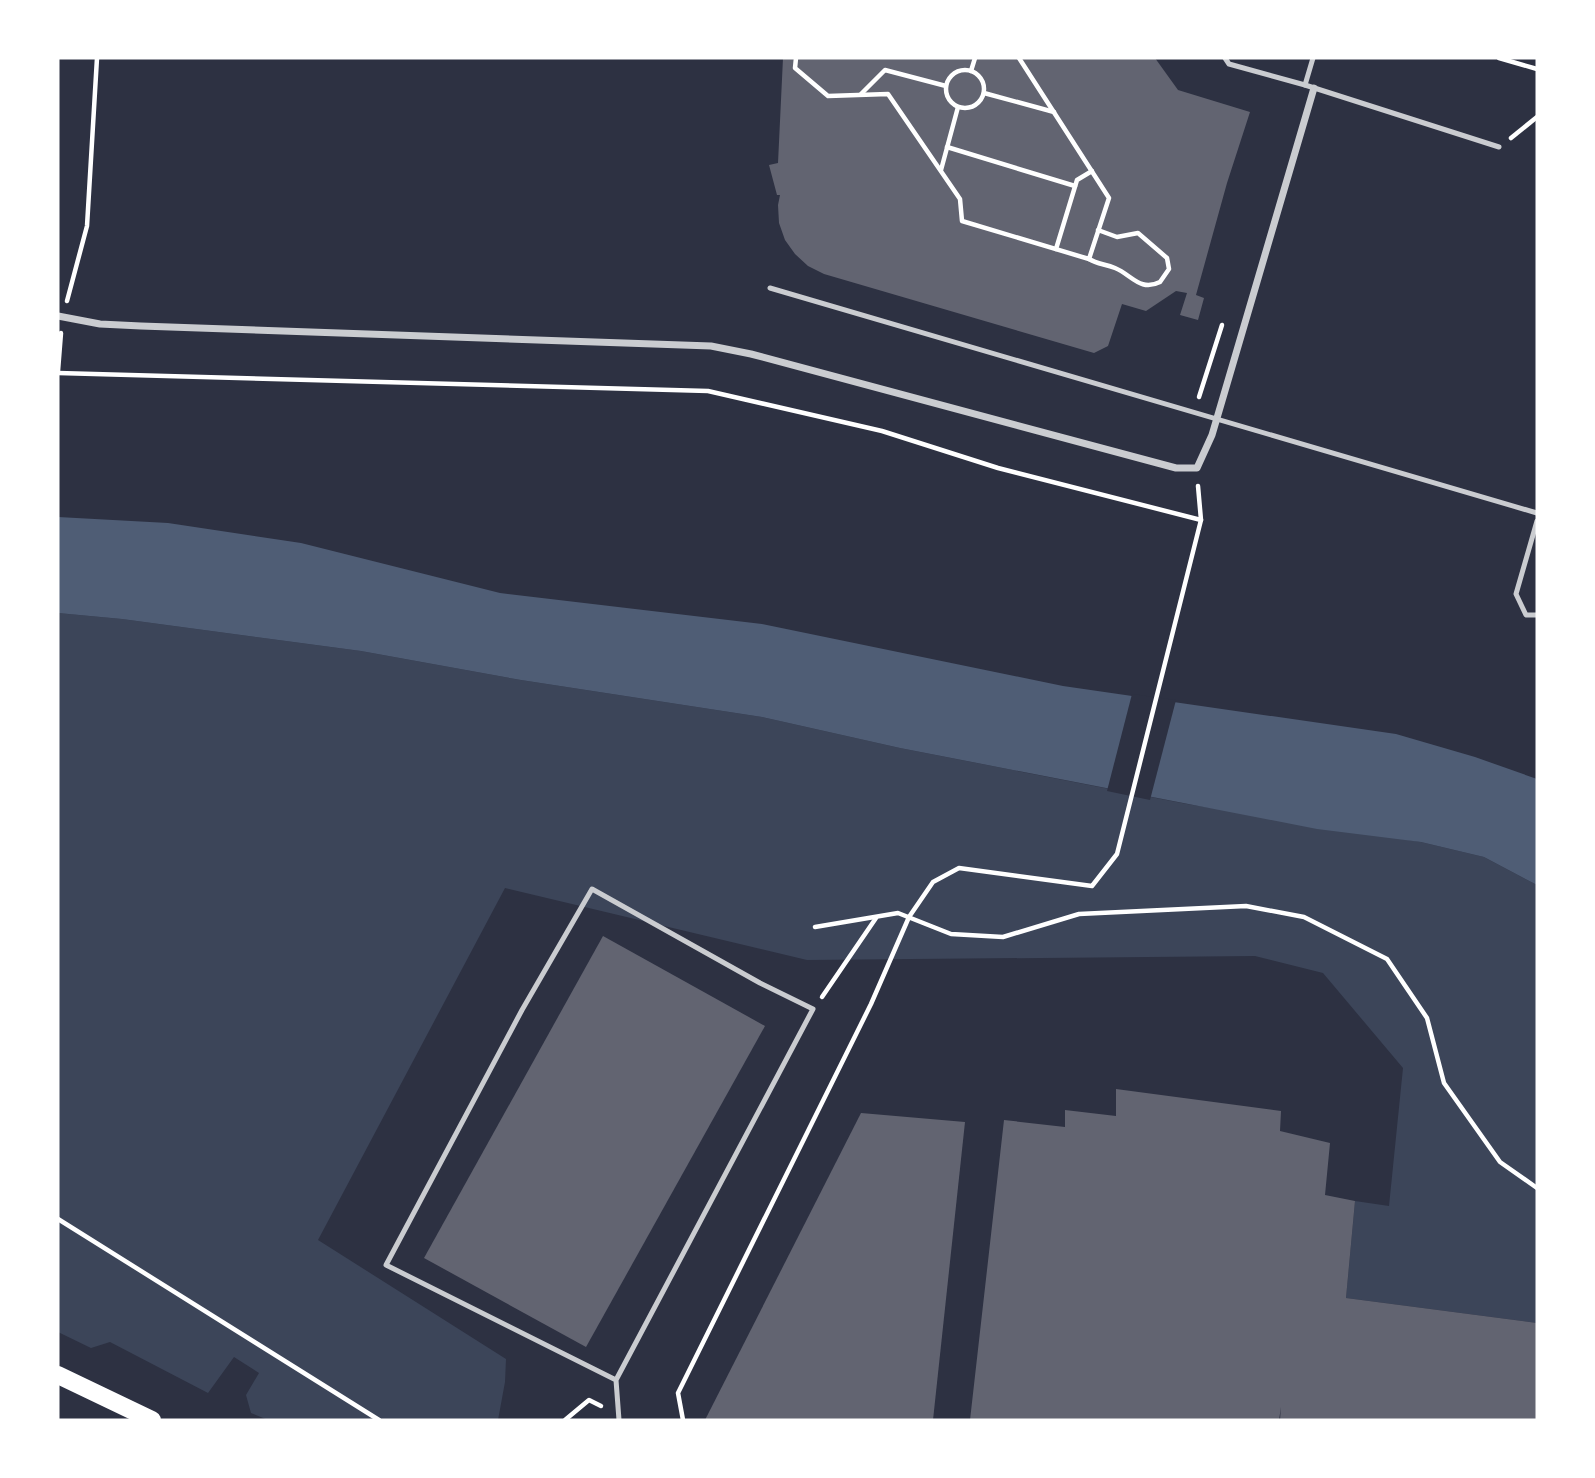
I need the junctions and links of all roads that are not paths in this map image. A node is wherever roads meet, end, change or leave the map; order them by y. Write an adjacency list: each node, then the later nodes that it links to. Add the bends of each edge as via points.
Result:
1 (1225, 58): 3 (lane, via 1229,64)
2 (1313, 58): 3 (lane)
3 (1305, 85): 4 (lane)
4 (1314, 88): 5 (lane); 8 (street)
5 (1499, 147)
6 (770, 288): 8 (lane)
7 (60, 317): 8 (street, via 127,326 711,346 1176,468 1197,468)
8 (1217, 419): 9 (lane)
9 (1537, 513)
10 (1537, 521): 11 (lane, via 1516,594 1526,615)
11 (1537, 615)
12 (58, 1375): 15 (main road)
13 (616, 1380): 13 (lane, via 386,1265 592,889 813,1009); 14 (lane)
14 (619, 1419)
15 (152, 1420)

